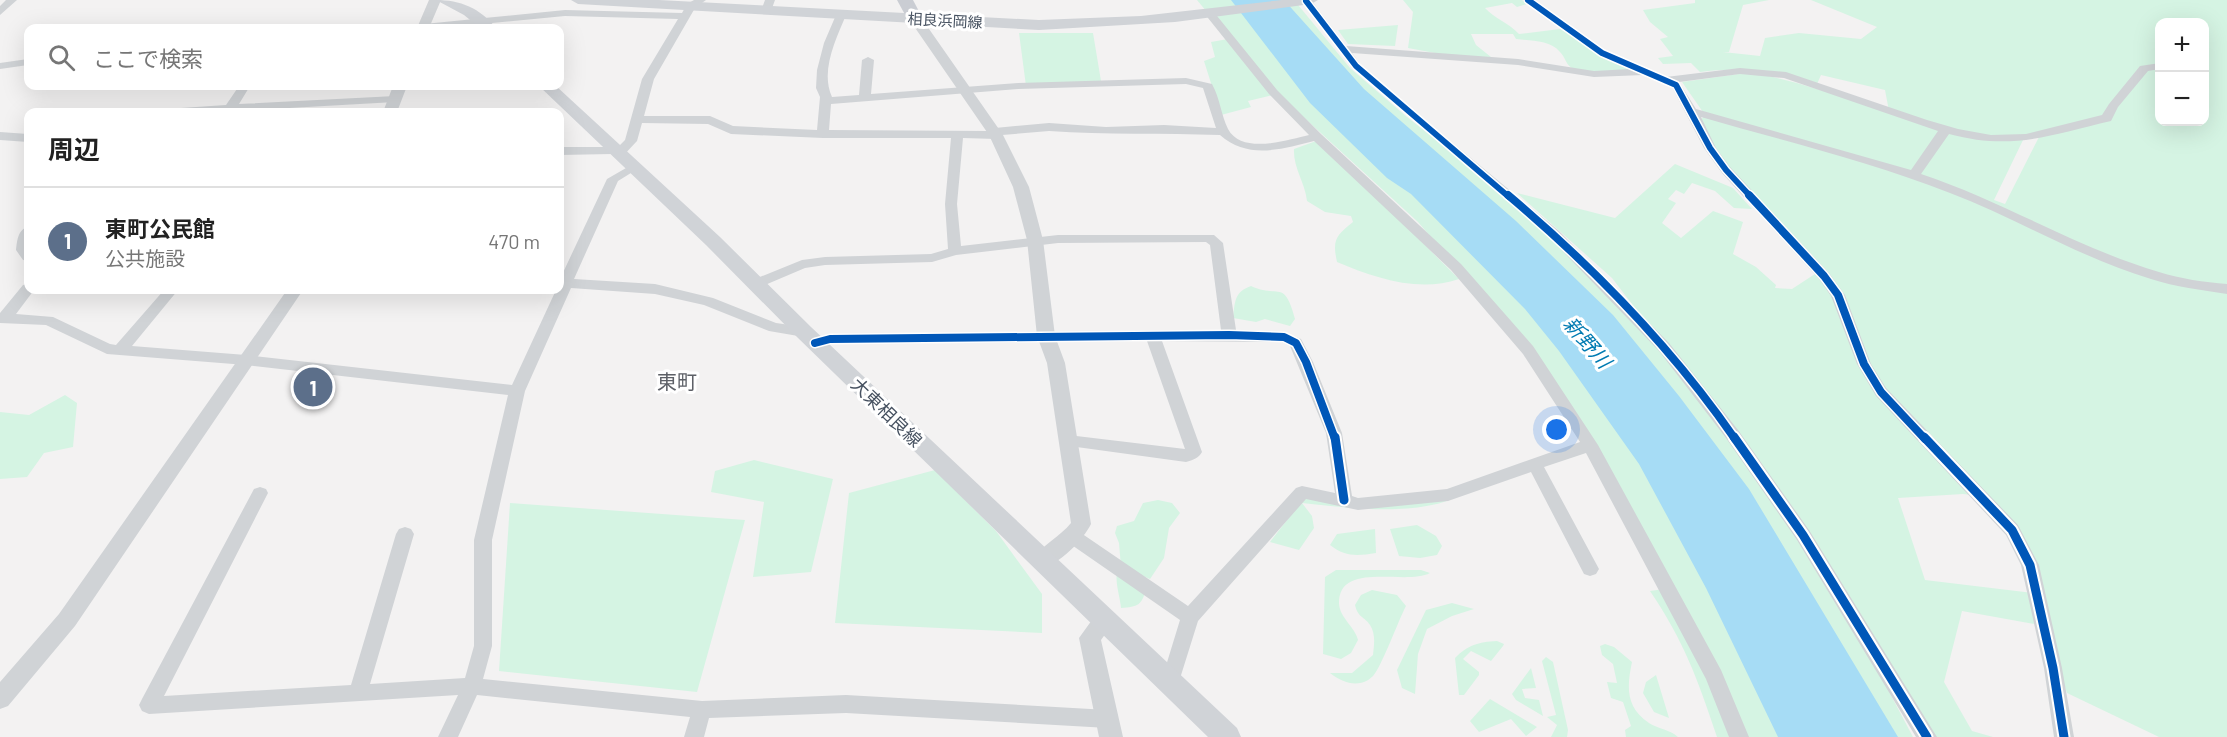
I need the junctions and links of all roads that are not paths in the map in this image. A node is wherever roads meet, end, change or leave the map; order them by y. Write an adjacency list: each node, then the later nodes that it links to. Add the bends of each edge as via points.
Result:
1 (12, 0): 10 (street)
2 (435, 0): 14 (street)
3 (443, 0): 15 (main road)
4 (578, 0): 9 (main road, 相良浜岡線)
5 (905, 0): 13 (main road)
6 (1528, 0): 21 (street, via 1602,53)
7 (1307, 1): 11 (main road, 相良浜岡線); 16 (street)
8 (768, 5): 9 (main road, 相良浜岡線); 12 (main road, 相良浜岡線)
9 (693, 7): 15 (street, via 565,13); 33 (street, via 648,79)
10 (0, 12)
11 (1212, 13): 13 (main road, 相良浜岡線, via 1083,25); 40 (street, via 1273,92)
12 (841, 15): 13 (main road, 相良浜岡線); 28 (street, via 823,70)
13 (915, 19): 23 (street)
14 (425, 24)
15 (484, 24)
16 (1342, 49): 21 (street, via 1518,62 1594,74); 84 (street, via 1410,114 1554,234 1664,347 1803,535)
17 (868, 60): 26 (street)
18 (24, 63): 19 (street)
19 (0, 66)
20 (2155, 67): 34 (street, via 2144,68 2107,118 2024,138 1997,140)
21 (1645, 72): 22 (street)
22 (1667, 80): 32 (street, via 1680,90); 34 (street, via 1740,71 1786,75)
23 (964, 89): 26 (street); 35 (street, via 1198,83 1208,86 1213,95); 36 (street)
24 (242, 90): 29 (street)
25 (551, 90): 43 (main road, 大東相良線)
26 (865, 98): 28 (street)
27 (395, 99): 31 (street)
28 (826, 101): 37 (street)
29 (231, 107): 30 (street); 31 (street)
30 (221, 108)
31 (325, 108)
32 (1692, 111): 44 (street); 85 (street, via 1726,170 1838,295 1864,364 1881,392 2012,530 2030,565)
33 (636, 119): 37 (street, via 710,120 730,130); 43 (street)
34 (1946, 129): 44 (street)
35 (1223, 132): 36 (street, via 1048,127); 40 (street, via 1250,147 1270,148)
36 (995, 134): 38 (street); 45 (street, via 1022,187)
37 (823, 135): 38 (street)
38 (957, 135): 46 (street, via 951,204)
39 (0, 136): 41 (street)
40 (1317, 137): 64 (street, via 1496,311 1528,350)
41 (24, 138)
42 (564, 151): 43 (street)
43 (622, 158): 47 (street); 49 (main road, 大東相良線)
44 (1914, 175): 50 (street, via 2003,209 2140,271)
45 (1035, 240): 46 (street); 56 (street, via 1209,238 1216,243); 57 (street)
46 (955, 251): 49 (street, via 932,258 802,264)
47 (564, 279)
48 (564, 283): 59 (street, via 655,290 708,301)
49 (755, 284): 59 (main road, 大東相良線)
50 (2227, 289)
51 (24, 293): 55 (street)
52 (168, 294): 60 (street)
53 (292, 294): 61 (street)
54 (557, 294): 62 (street)
55 (2, 318): 60 (street, via 48,320 107,349)
56 (1229, 335): 58 (street); 67 (street, via 1284,338 1296,343 1334,433)
57 (1046, 336): 58 (street); 59 (street); 63 (street, via 1056,363)
58 (1154, 336): 63 (street, via 1194,452 1186,456)
59 (809, 338): 70 (main road, 大東相良線)
60 (120, 350): 61 (street)
61 (246, 360): 62 (street); 77 (street, via 67,620)
62 (517, 391): 75 (street, via 483,540 483,646)
63 (1068, 441): 69 (street, via 1081,524)
64 (1590, 445): 65 (street); 83 (street, via 1714,676)
65 (1535, 465): 67 (street, via 1448,495 1358,504); 71 (street)
66 (260, 493): 76 (street, via 149,705)
67 (1344, 500): 72 (street, via 1302,492)
68 (405, 534): 76 (street)
69 (1072, 536): 70 (street); 72 (street)
70 (1043, 560): 73 (main road, 大東相良線)
71 (1590, 569)
72 (1190, 617): 74 (street)
73 (1105, 619): 74 (main road, 大東相良線); 79 (street, via 1090,638)
74 (1170, 682): 82 (main road, 大東相良線)
75 (472, 686): 76 (street); 78 (street); 80 (street)
76 (358, 693)
77 (0, 699)
78 (702, 710): 79 (street, via 846,704); 81 (street)
79 (1110, 728)
80 (448, 737)
81 (694, 737)
82 (1227, 737)
83 (1739, 737)
84 (1927, 737)
85 (2064, 737)

